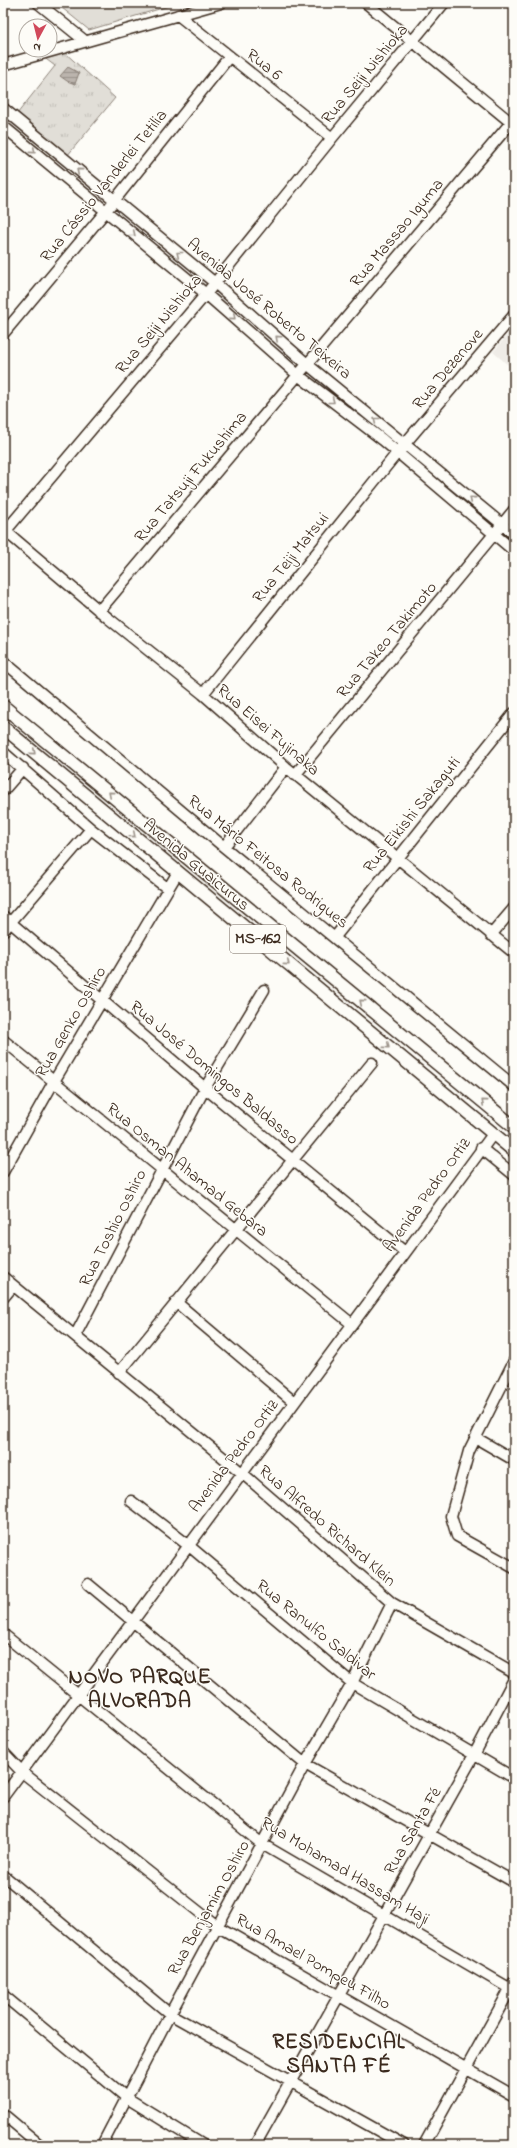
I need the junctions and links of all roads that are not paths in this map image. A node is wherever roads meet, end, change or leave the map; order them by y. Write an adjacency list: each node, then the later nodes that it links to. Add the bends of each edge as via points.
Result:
1 (38, 3): 6 (street)
2 (221, 3): 5 (street)
3 (366, 3): 7 (street)
4 (444, 3): 7 (street, Rua Seiji Nishioka)
5 (178, 15): 6 (street); 8 (street, Rua 6)
6 (85, 41): 9 (street)
7 (413, 43): 12 (street); 14 (street, Rua Seiji Nishioka)
8 (229, 57): 14 (street, Rua 6); 15 (street, Rua Cássio Vanderlei Tetilia)
9 (3, 65)
10 (3, 108): 11 (street, Avenida José Roberto Teixeira)
11 (17, 120): 13 (street); 15 (street, Avenida José Roberto Teixeira, one-way to 11)
12 (513, 122): 21 (street, Rua Massao Iguma)
13 (5, 131): 16 (street, Avenida José Roberto Teixeira, one-way to 16)
14 (332, 138): 17 (street, Rua Seiji Nishioka)
15 (114, 200): 16 (street, Rua Cássio Vanderlei Tetilia); 17 (street, Avenida José Roberto Teixeira, one-way to 15)
16 (106, 211): 18 (street, Avenida José Roberto Teixeira, one-way to 18); 20 (street, Rua Cássio Vanderlei Tetilia)
17 (215, 283): 18 (street, Rua Seiji Nishioka); 21 (street, Avenida José Roberto Teixeira, one-way to 17)
18 (206, 294): 22 (street, Avenida José Roberto Teixeira, one-way to 22); 27 (street, Rua Seiji Nishioka)
19 (514, 316): 23 (street, Rua Dezenove)
20 (3, 334)
21 (307, 364): 22 (street, Rua Tatsuji Fukushima); 23 (street, Avenida José Roberto Teixeira, one-way to 21)
22 (298, 375): 24 (street, Avenida José Roberto Teixeira, one-way to 24); 31 (street, Rua Tatsuji Fukushima)
23 (406, 444): 24 (street, Rua Teiji Matsui); 26 (street, Avenida José Roberto Teixeira, one-way to 23)
24 (397, 453): 29 (street, Avenida José Roberto Teixeira); 33 (street, Rua Teiji Matsui)
25 (514, 510): 26 (street, Rua Takeo Takimoto)
26 (502, 525): 28 (street, Avenida José Roberto Teixeira); 29 (street, Rua Takeo Takimoto)
27 (4, 532): 31 (street, Rua Eisei Fujinaka)
28 (514, 534)
29 (494, 535): 30 (street, Avenida José Roberto Teixeira); 40 (street, Rua Takeo Takimoto)
30 (514, 551)
31 (99, 611): 33 (street, Rua Eisei Fujinaka)
32 (3, 661): 43 (street, Rua Mário Feitosa Rodrigues)
33 (202, 694): 38 (street, Rua Eisei Fujinaka)
34 (3, 706): 60 (main road, Avenida Guaicurus / MS-162, one-way to 34)
35 (514, 713): 44 (street, Rua Eikishi Sakaguti)
36 (3, 727): 45 (main road, Avenida Guaicurus / MS-162, one-way to 45)
37 (3, 752): 39 (street)
38 (286, 767): 40 (street, Rua Eisei Fujinaka); 43 (street)
39 (23, 768): 41 (street); 42 (street)
40 (296, 775): 44 (street, Rua Eisei Fujinaka)
41 (3, 792)
42 (91, 829): 46 (street); 48 (street)
43 (224, 847): 51 (street, Rua Mário Feitosa Rodrigues)
44 (397, 858): 50 (street, Rua Eisei Fujinaka); 51 (street, Rua Eikishi Sakaguti)
45 (178, 872): 46 (street, Rua Genko Oshiro); 61 (main road, Avenida Guaicurus / MS-162, one-way to 61)
46 (167, 888): 54 (street, Rua Genko Oshiro)
47 (514, 908): 50 (street)
48 (6, 919): 49 (street); 54 (street, Rua José Domingos Baldasso)
49 (3, 931)
50 (491, 935): 52 (street, Rua Eisei Fujinaka)
51 (335, 937): 58 (street, Rua Mário Feitosa Rodrigues)
52 (514, 953)
53 (264, 990): 59 (street, Rua Toshio Oshiro)
54 (103, 999): 57 (street, Rua Genko Oshiro); 59 (street, Rua José Domingos Baldasso)
55 (3, 1040): 57 (street, Rua Osman Ahamad Gebara)
56 (372, 1063): 64 (street)
57 (53, 1083): 65 (street, Rua Genko Oshiro); 66 (street, Rua Osman Ahamad Gebara)
58 (514, 1086)
59 (205, 1088): 64 (street, Rua José Domingos Baldasso); 66 (street, Rua Toshio Oshiro)
60 (514, 1127)
61 (493, 1134): 62 (street, Avenida Pedro Ortiz); 63 (main road, Avenida Guaicurus / MS-162)
62 (481, 1148): 67 (street); 69 (street, Avenida Pedro Ortiz)
63 (514, 1151)
64 (292, 1160): 68 (street); 69 (street, Rua José Domingos Baldasso)
65 (4, 1167)
66 (161, 1170): 68 (street, Rua Osman Ahamad Gebara); 75 (street, Rua Toshio Oshiro)
67 (514, 1175)
68 (235, 1230): 73 (street); 74 (street, Rua Osman Ahamad Gebara)
69 (405, 1252): 74 (street, Avenida Pedro Ortiz)
70 (3, 1277): 71 (street, Rua Alfredo Richard Klein)
71 (13, 1286): 72 (street); 75 (street, Rua Alfredo Richard Klein)
72 (3, 1298)
73 (176, 1302): 77 (street); 78 (street)
74 (352, 1324): 78 (street, Avenida Pedro Ortiz)
75 (75, 1336): 77 (street, Rua Alfredo Richard Klein)
76 (514, 1361): 79 (street)
77 (119, 1373): 81 (street, Rua Alfredo Richard Klein)
78 (294, 1402): 81 (street, Avenida Pedro Ortiz)
79 (476, 1438): 80 (street); 84 (street, via 469,1452 451,1516 453,1527 457,1536)
80 (514, 1460)
81 (242, 1473): 83 (street, Avenida Pedro Ortiz); 86 (street, Rua Alfredo Richard Klein)
82 (131, 1501): 83 (street, Rua Ranulfo Saldivar)
83 (188, 1545): 87 (street, Avenida Pedro Ortiz); 91 (street, Rua Ranulfo Saldivar)
84 (514, 1568)
85 (88, 1584): 87 (street)
86 (392, 1603): 89 (street, Rua Alfredo Richard Klein); 91 (street, Rua Benjamim Oshiro)
87 (132, 1620): 92 (street, Avenida Pedro Ortiz); 95 (street)
88 (3, 1634): 92 (street, Rua Mohamad Hassam Haji)
89 (514, 1673)
90 (514, 1679): 94 (street, Rua Santa Fé)
91 (352, 1683): 94 (street, Rua Ranulfo Saldivar); 95 (street, Rua Benjamim Oshiro)
92 (78, 1694): 96 (street, Avenida Pedro Ortiz); 100 (street, Rua Mohamad Hassam Haji)
93 (3, 1752): 96 (street, Rua Amael Pompeu Filho)
94 (474, 1755): 97 (street, Rua Ranulfo Saldivar); 99 (street, Rua Santa Fé)
95 (305, 1764): 99 (street); 100 (street, Rua Benjamim Oshiro)
96 (22, 1772): 98 (street, Avenida Pedro Ortiz); 104 (street, Rua Amael Pompeu Filho)
97 (514, 1778)
98 (3, 1797)
99 (430, 1835): 102 (street); 103 (street, Rua Santa Fé)
100 (262, 1844): 103 (street, Rua Mohamad Hassam Haji); 104 (street, Rua Benjamim Oshiro)
101 (3, 1875): 108 (street)
102 (514, 1882)
103 (384, 1914): 105 (street, Rua Mohamad Hassam Haji); 106 (street, Rua Santa Fé)
104 (217, 1926): 106 (street, Rua Amael Pompeu Filho); 108 (street, Rua Benjamim Oshiro)
105 (513, 1987): 109 (street)
106 (338, 1994): 109 (street, Rua Amael Pompeu Filho); 110 (street, Rua Santa Fé)
107 (3, 1995): 112 (street)
108 (170, 2014): 110 (street); 112 (street, Rua Benjamim Oshiro)
109 (466, 2068): 111 (street, Rua Amael Pompeu Filho); 119 (street)
110 (289, 2082): 117 (street, Rua Santa Fé); 118 (street)
111 (514, 2096)
112 (127, 2098): 115 (street, Rua Benjamim Oshiro); 116 (street)
113 (3, 2114): 114 (street)
114 (40, 2145)
115 (102, 2145)
116 (203, 2145)
117 (255, 2145)
118 (404, 2145)
119 (424, 2145)

